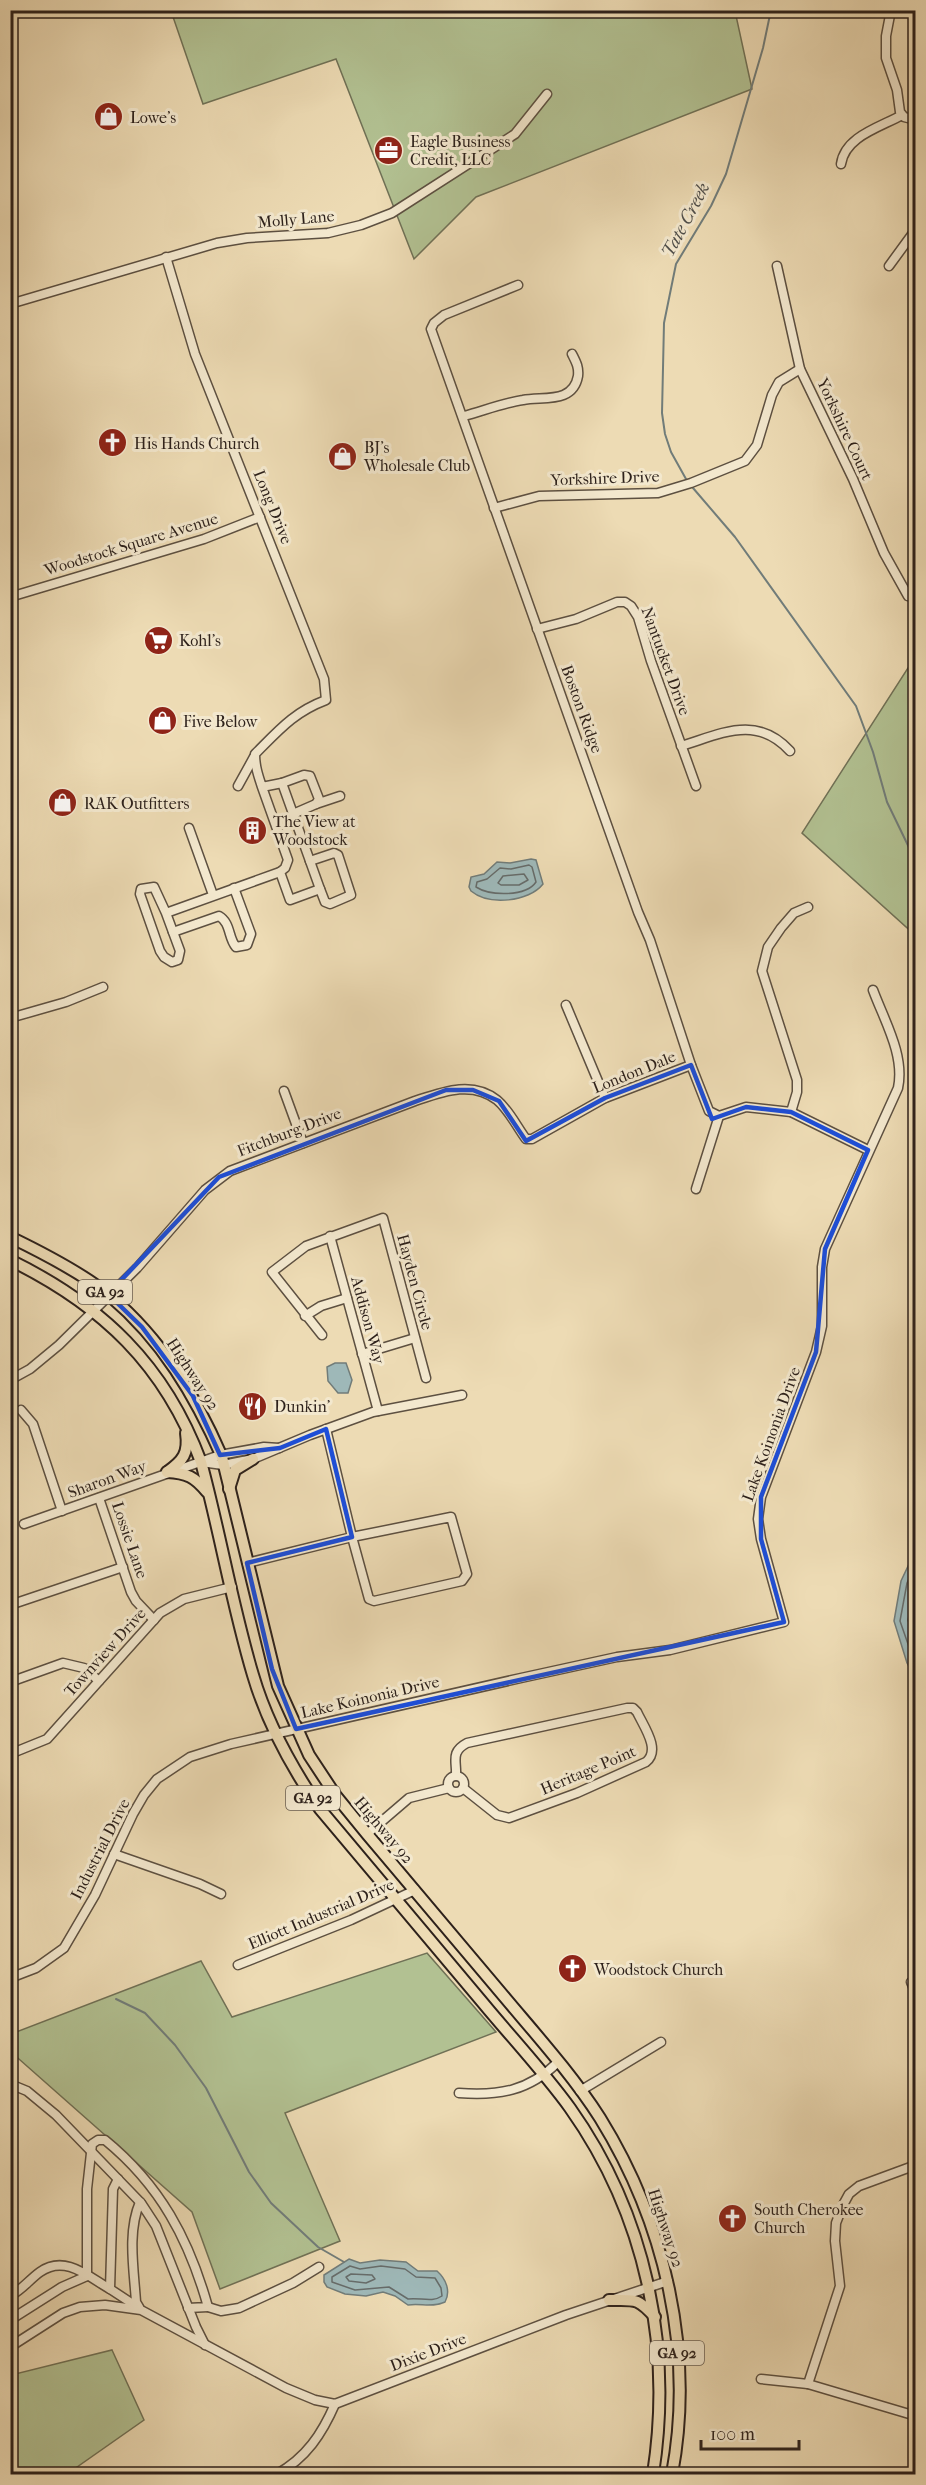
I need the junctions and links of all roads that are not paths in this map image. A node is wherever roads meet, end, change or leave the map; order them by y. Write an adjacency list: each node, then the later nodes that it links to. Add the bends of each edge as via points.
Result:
1 (891, 10): 3 (street, via 885,51)
2 (547, 93): 7 (street, Molly Lane, via 515,134 377,220 328,233 217,243)
3 (902, 115): 4 (street); 5 (street, via 851,144)
4 (915, 120)
5 (841, 164)
6 (915, 229): 9 (street)
7 (166, 258): 11 (street, Molly Lane); 16 (street, Long Drive, via 190,339)
8 (777, 266): 13 (street, Yorkshire Court)
9 (889, 266)
10 (518, 285): 14 (street, Boston Ridge, via 444,315 431,329)
11 (10, 304)
12 (572, 354): 14 (street, via 578,370 577,383 570,393 521,400)
13 (800, 369): 15 (street, Yorkshire Drive, via 779,382 757,445 745,461 658,493 539,496); 17 (street, Yorkshire Court, via 884,553)
14 (464, 417): 15 (street, Boston Ridge)
15 (494, 508): 19 (street, Boston Ridge)
16 (260, 517): 18 (street, Woodstock Square Avenue, via 204,539); 22 (street, Long Drive, via 324,678 326,700 304,708)
17 (908, 596)
18 (10, 597)
19 (537, 629): 20 (street, Nantucket Drive, via 617,602 631,606); 43 (street, Boston Ridge)
20 (681, 746): 21 (street, via 741,728 772,736); 25 (street, Nantucket Drive)
21 (790, 751)
22 (255, 754): 24 (street); 26 (street)
23 (282, 783): 26 (street); 28 (street, via 310,776 319,799); 29 (street)
24 (238, 786)
25 (696, 786)
26 (262, 787): 32 (street, via 288,860)
27 (340, 796): 28 (street)
28 (316, 804): 29 (street)
29 (293, 814): 31 (street)
30 (189, 828): 35 (street)
31 (310, 861): 34 (street); 34 (street, via 338,855 351,895 327,903)
32 (280, 872): 33 (street); 34 (street, via 290,900)
33 (234, 888): 35 (street); 38 (street, via 251,934 247,945 232,943 228,926 219,916)
34 (320, 889)
35 (213, 895): 37 (street)
36 (808, 907): 46 (street, via 794,913 781,928 768,947 762,971 797,1080)
37 (166, 913): 38 (street); 38 (street, via 154,887 141,889 160,951 172,962 180,955)
38 (173, 932)
39 (103, 987): 42 (street)
40 (873, 990): 50 (street, Lake Koinonia Drive, via 900,1068 897,1089)
41 (566, 1005): 45 (street)
42 (10, 1018)
43 (691, 1065): 45 (street, London Dale); 47 (street, Boston Ridge, via 709,1111)
44 (284, 1091): 49 (street)
45 (605, 1098): 48 (street, London Dale, via 540,1136)
46 (791, 1112): 47 (street, via 746,1107); 50 (street)
47 (719, 1116): 51 (street)
48 (526, 1139): 49 (street, Fitchburg Drive, via 499,1101 486,1094 458,1089 446,1090)
49 (303, 1143): 55 (street, Fitchburg Drive, via 219,1177 137,1268)
50 (868, 1150): 87 (street, Lake Koinonia Drive, via 825,1250 822,1326 816,1352 761,1497 761,1539 784,1622)
51 (696, 1189)
52 (330, 1236): 56 (street, Addison Way); 58 (street, Hayden Circle, via 306,1246 272,1272); 60 (street, Hayden Circle, via 383,1218)
53 (10, 1237): 55 (main road, Highway 92 / GA 92)
54 (10, 1260): 57 (main road, Highway 92 / GA 92, via 63,1288)
55 (108, 1294): 57 (street, Fitchburg Drive); 70 (main road, Highway 92 / GA 92, via 142,1327 179,1373)
56 (347, 1298): 58 (street); 61 (street, Addison Way)
57 (94, 1311): 63 (street, Fitchburg Drive, via 43,1359); 67 (main road, Highway 92 / GA 92, via 132,1346)
58 (305, 1316): 59 (street, Hayden Circle)
59 (322, 1335)
60 (415, 1338): 61 (street); 62 (street, Hayden Circle)
61 (362, 1354): 66 (street, Addison Way)
62 (426, 1378)
63 (10, 1380)
64 (462, 1395): 66 (street)
65 (21, 1410): 77 (street, via 33,1424)
66 (378, 1411): 68 (street)
67 (185, 1423): 72 (main road, Highway 92 / GA 92); 73 (main road, via 185,1457)
68 (326, 1429): 69 (street); 79 (street)
69 (280, 1448): 70 (street, via 264,1447); 71 (street)
70 (222, 1460): 71 (street); 72 (street); 74 (main road, Highway 92 / GA 92)
71 (253, 1460): 74 (main road, via 235,1470)
72 (201, 1462): 73 (street, Sharon Way); 75 (main road, Highway 92 / GA 92)
73 (167, 1472): 75 (main road, via 195,1478); 76 (street, Sharon Way)
74 (229, 1490): 80 (main road, Highway 92 / GA 92)
75 (210, 1494): 82 (main road, Highway 92 / GA 92)
76 (99, 1498): 77 (street, Sharon Way); 81 (street, Lossie Lane)
77 (62, 1511): 78 (street, Sharon Way)
78 (24, 1524)
79 (352, 1537): 79 (street, via 451,1517 467,1574 462,1581 374,1601 366,1592); 80 (street)
80 (247, 1563): 87 (main road, Highway 92 / GA 92, via 272,1669)
81 (123, 1567): 83 (street); 84 (street, Lossie Lane, via 136,1601)
82 (232, 1587): 84 (street, Townview Drive, via 172,1604); 88 (main road, Highway 92 / GA 92, via 252,1675)
83 (10, 1605)
84 (154, 1620): 85 (street, Townview Drive)
85 (99, 1681): 86 (street, via 84,1668 63,1663); 89 (street, Townview Drive, via 47,1739)
86 (10, 1682)
87 (296, 1729): 88 (street, Industrial Drive); 93 (main road, Highway 92 / GA 92, via 323,1778)
88 (276, 1734): 94 (street, Industrial Drive, via 190,1756 175,1766 144,1795); 97 (main road, Highway 92 / GA 92, via 320,1809)
89 (10, 1754)
90 (456, 1776): 91 (street, via 449,1780); 92 (street, via 463,1780); 92 (street, Heritage Point, via 455,1753 467,1743 627,1708 637,1712 652,1746 646,1762 578,1794 509,1818 497,1815)
91 (449, 1788): 92 (street, via 455,1792); 93 (street, via 409,1798)
92 (463, 1788)
93 (367, 1834): 95 (main road, Highway 92 / GA 92)
94 (114, 1854): 96 (street); 99 (street, Industrial Drive, via 64,1948 36,1968)
95 (415, 1890): 97 (street, Elliott Industrial Drive); 103 (main road, Highway 92 / GA 92)
96 (221, 1894)
97 (396, 1899): 98 (street, Elliott Industrial Drive); 104 (main road, Highway 92 / GA 92)
98 (238, 1965)
99 (10, 1978)
100 (911, 1982): 101 (street)
101 (915, 1994)
102 (661, 2042): 106 (street)
103 (558, 2062): 104 (street); 106 (main road, Highway 92 / GA 92)
104 (544, 2076): 107 (street, via 512,2090 484,2095); 115 (main road, Highway 92 / GA 92, via 600,2157 633,2231)
105 (10, 2084): 108 (street, via 27,2091)
106 (580, 2091): 114 (main road, Highway 92 / GA 92, via 635,2183)
107 (459, 2093)
108 (91, 2151): 110 (street); 113 (street); 119 (street, via 98,2140 105,2140 158,2194 185,2246)
109 (915, 2165): 127 (street, via 858,2186 843,2205 836,2223 840,2286)
110 (118, 2179): 111 (street); 116 (street, via 113,2189)
111 (140, 2202): 120 (street, via 156,2226); 121 (street, via 134,2217 133,2243 136,2302)
112 (319, 2268): 119 (street, via 239,2308 221,2311)
113 (87, 2276): 116 (street); 117 (street, via 77,2268 49,2267); 123 (street)
114 (668, 2281): 115 (street, Dixie Drive); 132 (main road, Highway 92 / GA 92, via 679,2367 678,2436)
115 (649, 2287): 118 (street, Dixie Drive); 122 (main road, Highway 92 / GA 92)
116 (110, 2289): 121 (street)
117 (10, 2296)
118 (609, 2300): 122 (main road, via 642,2302); 128 (street, Dixie Drive)
119 (208, 2307): 120 (street)
120 (188, 2308): 124 (street)
121 (141, 2310): 124 (street); 125 (street, via 105,2305 80,2307 63,2313)
122 (655, 2317): 131 (main road, Highway 92 / GA 92, via 660,2391)
123 (10, 2320)
124 (206, 2345): 128 (street, via 286,2388)
125 (10, 2347)
126 (761, 2379): 127 (street)
127 (808, 2384): 129 (street)
128 (336, 2404): 130 (street, via 320,2437 294,2464)
129 (915, 2416)
130 (277, 2475)
131 (653, 2475)
132 (672, 2475)

